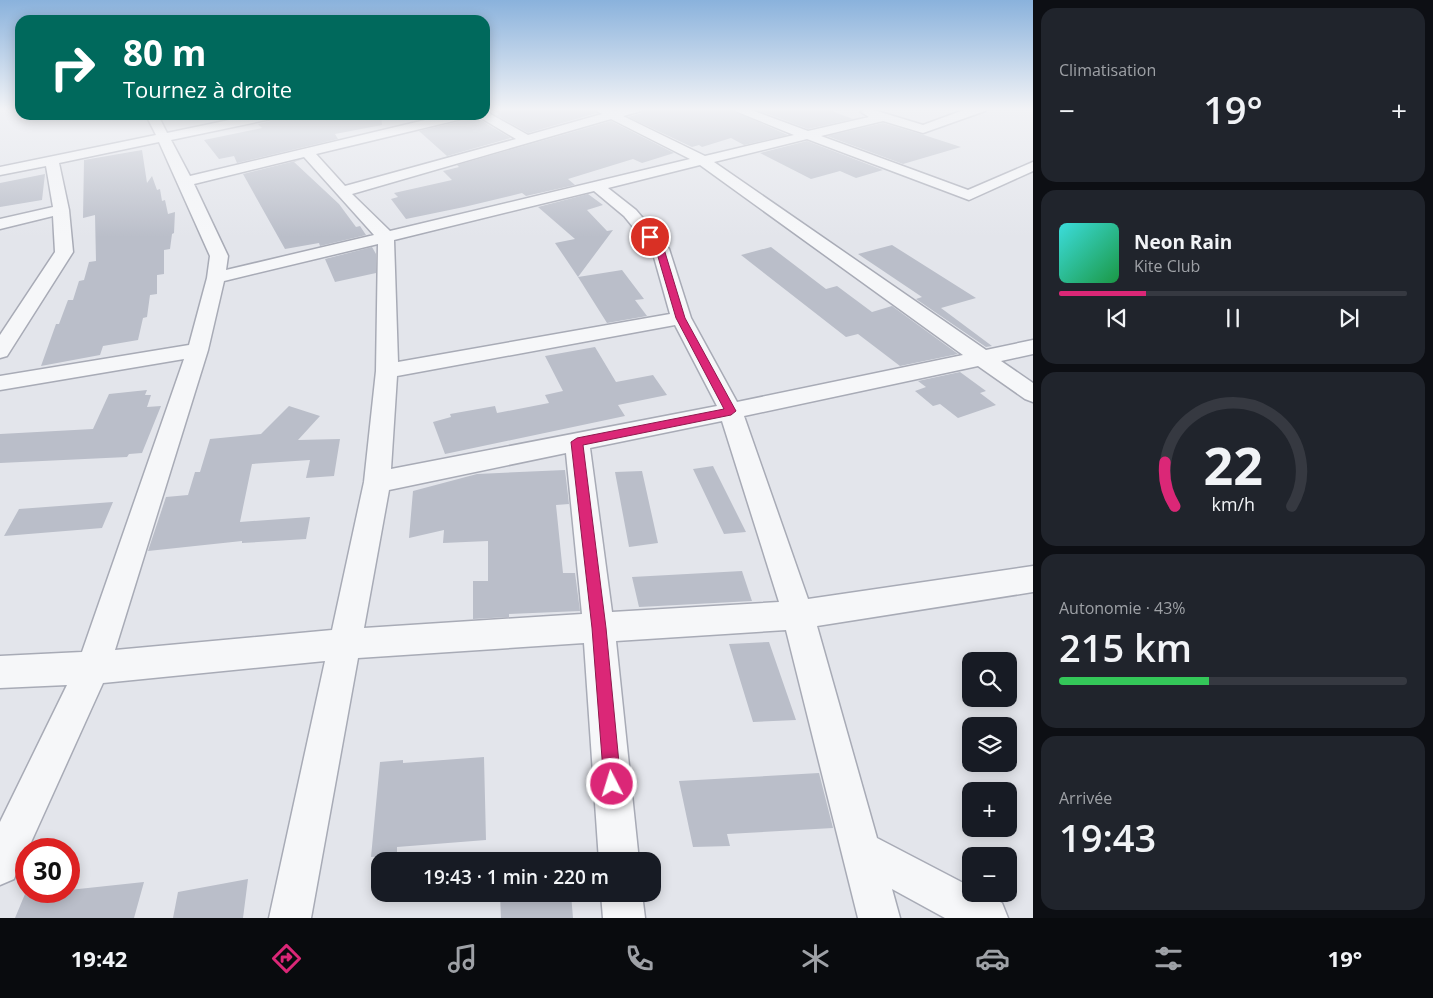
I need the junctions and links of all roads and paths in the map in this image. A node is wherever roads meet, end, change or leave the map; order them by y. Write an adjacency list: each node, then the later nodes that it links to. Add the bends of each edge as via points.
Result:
1 (96, 151): 9 (street)
2 (170, 151): 13 (street)
3 (312, 151): 8 (street)
4 (488, 151): 15 (street)
5 (683, 151): 10 (street)
6 (740, 151): 10 (street)
7 (848, 151): 11 (street, via 969,196)
8 (307, 152): 13 (street); 15 (street)
9 (52, 160): 12 (street); 16 (street)
10 (702, 160): 14 (street); 24 (street)
11 (1033, 166)
12 (0, 171)
13 (186, 182): 19 (street, via 219,256)
14 (596, 185): 18 (street); 20 (street, via 630,213 660,249)
15 (342, 192): 18 (street)
16 (61, 210): 17 (street); 23 (street, via 64,252)
17 (0, 224)
18 (386, 237): 19 (street); 25 (street)
19 (216, 278): 22 (street)
20 (681, 318): 25 (street); 28 (street)
21 (1033, 347): 24 (street)
22 (198, 350): 26 (street); 35 (street)
23 (0, 351)
24 (981, 357): 27 (street); 28 (street)
25 (387, 371): 30 (street)
26 (0, 383)
27 (1033, 394)
28 (731, 411): 29 (street); 32 (street)
29 (577, 442): 30 (street); 33 (street)
30 (377, 482): 34 (street)
31 (1033, 579): 32 (street)
32 (798, 615): 33 (street); 38 (street)
33 (599, 628): 34 (street); 37 (street)
34 (345, 644): 35 (street); 41 (street)
35 (93, 668): 36 (street); 39 (street)
36 (0, 672)
37 (618, 852)
38 (862, 852): 43 (street); 44 (street)
39 (0, 865)
40 (623, 902): 42 (street)
41 (290, 918)
42 (624, 918)
43 (879, 918)
44 (987, 918)

